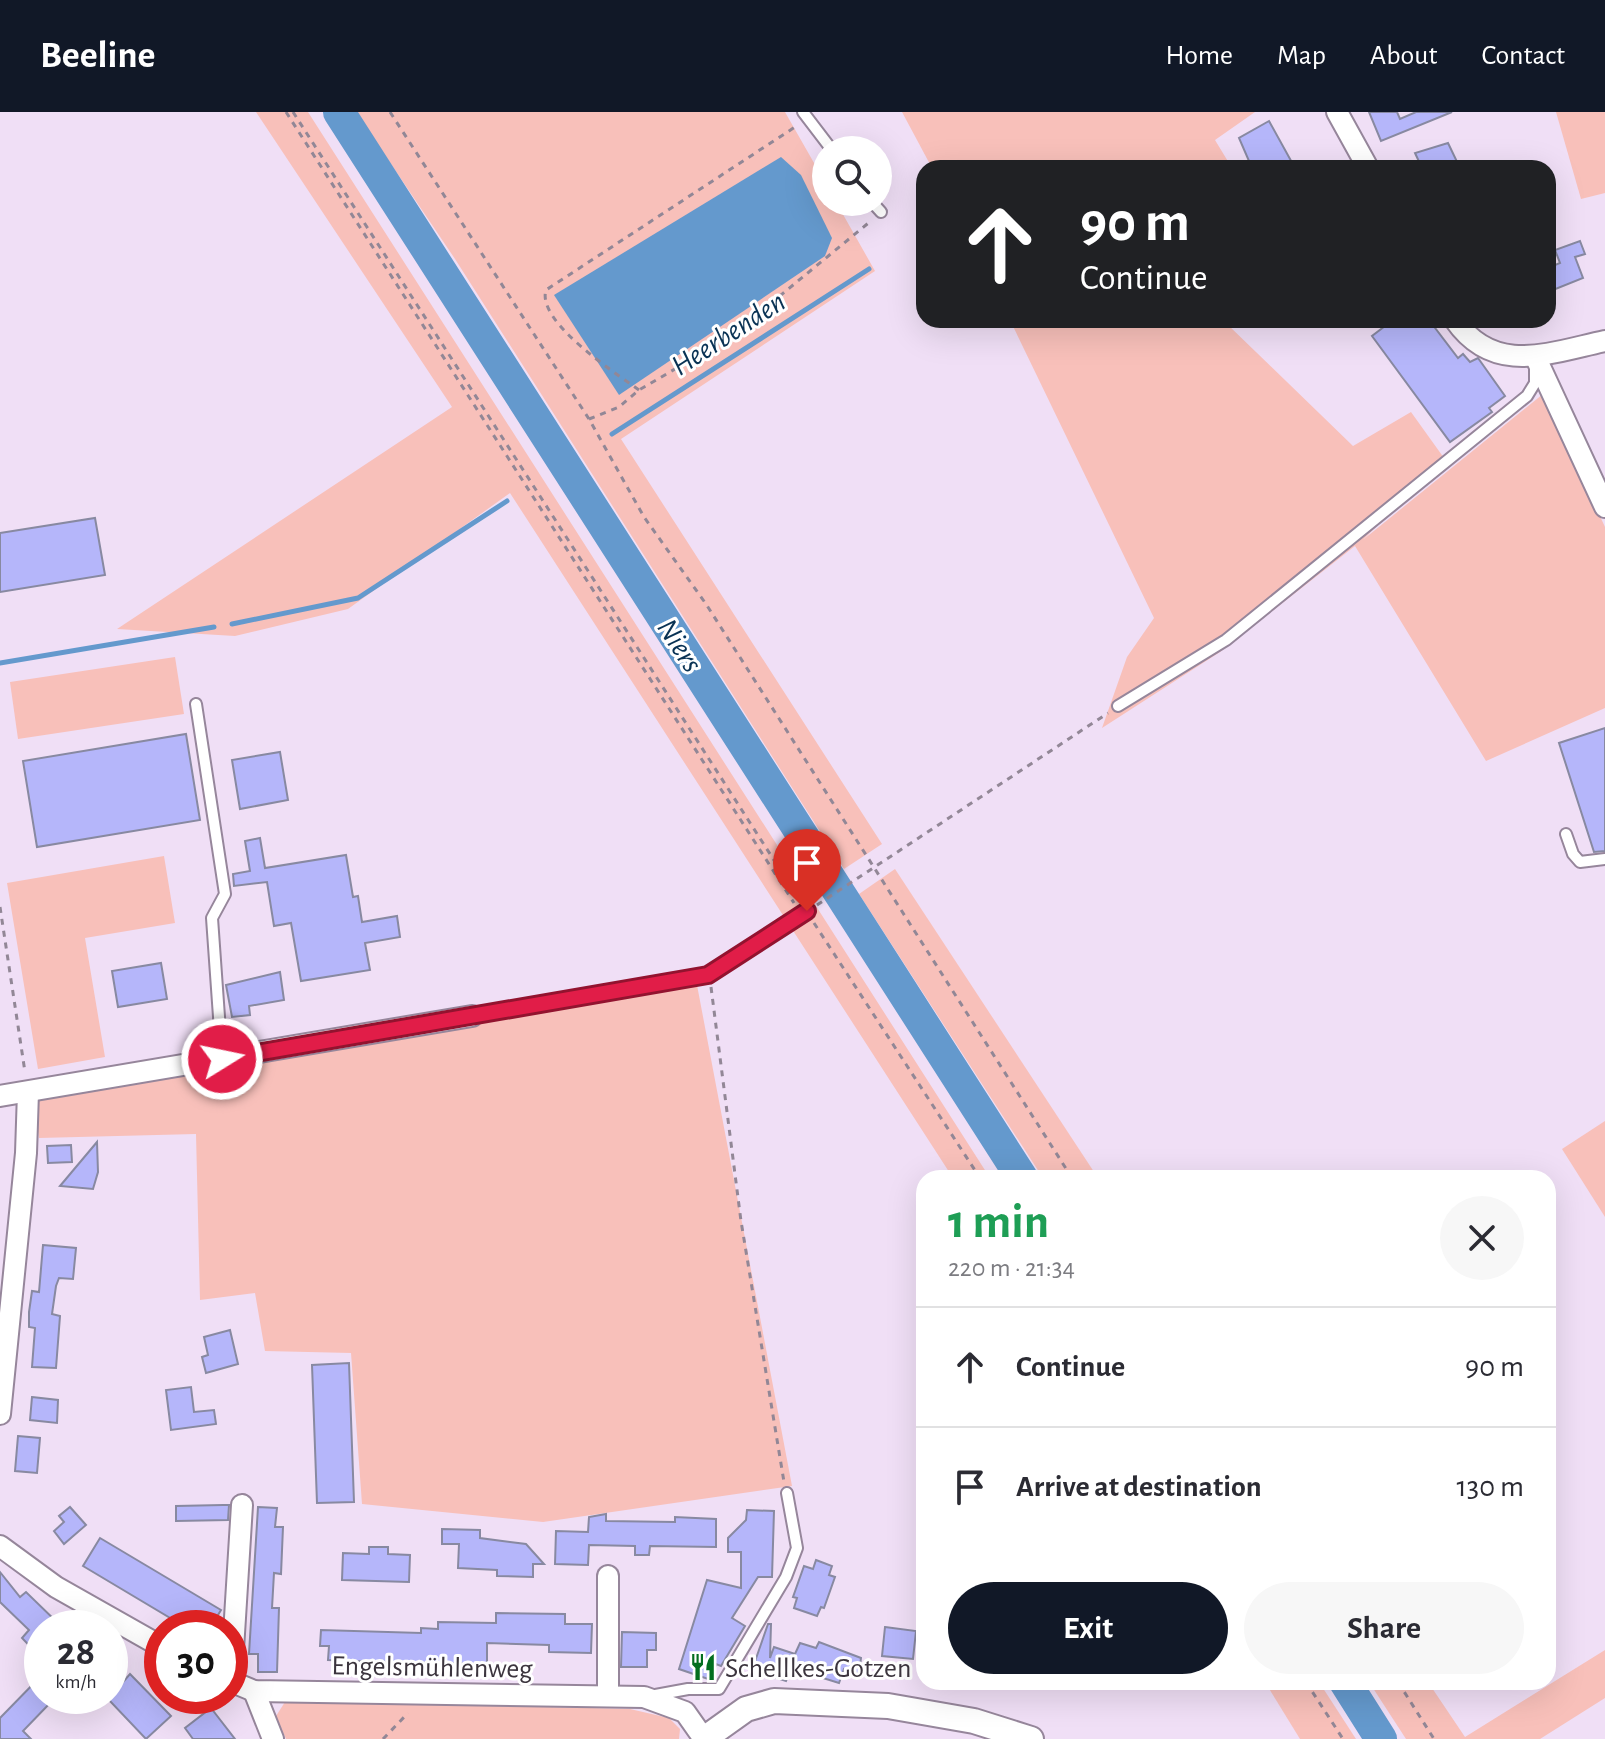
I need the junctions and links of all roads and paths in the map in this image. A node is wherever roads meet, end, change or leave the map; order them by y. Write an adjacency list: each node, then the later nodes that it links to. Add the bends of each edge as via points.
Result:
1 (286, 112): 21 (path)
2 (293, 112): 21 (path)
3 (390, 112): 13 (path)
4 (1337, 112): 7 (street)
5 (805, 115): 6 (lane); 12 (path, via 546,290 546,301 570,336)
6 (821, 136)
7 (1364, 160)
8 (876, 216): 12 (path, via 753,321 695,361)
9 (1460, 328): 11 (street, via 1468,339 1505,357)
10 (1605, 341): 11 (street)
11 (1535, 356): 14 (street); 16 (lane, via 1535,383 1527,396 1226,640)
12 (639, 390): 13 (path, via 619,407)
13 (589, 419): 19 (path, via 644,517 706,604)
14 (1605, 507)
15 (196, 704): 24 (lane, via 225,894 212,918)
16 (1118, 706): 19 (path)
17 (1566, 834): 18 (lane, via 1580,862)
18 (1605, 859)
19 (873, 868): 21 (path); 28 (path)
20 (0, 907): 25 (path)
21 (807, 911): 22 (lane); 27 (path)
22 (708, 975): 23 (lane); 30 (path, via 741,1221)
23 (472, 1016): 24 (street)
24 (222, 1059): 25 (street)
25 (28, 1092): 26 (street); 29 (street)
26 (0, 1096)
27 (975, 1170)
28 (1067, 1170)
29 (0, 1414)
30 (787, 1493): 42 (lane, via 797,1548 786,1577 719,1689)
31 (242, 1505): 34 (street, Engelsmühlenweg)
32 (0, 1546): 35 (street, via 56,1587)
33 (608, 1576): 41 (street)
34 (235, 1610)
35 (144, 1637)
36 (248, 1689): 39 (street, Engelsmühlenweg)
37 (1311, 1690): 47 (path)
38 (1403, 1690): 48 (path)
39 (254, 1691): 40 (street, Engelsmühlenweg); 43 (street)
40 (427, 1693): 41 (street, Engelsmühlenweg); 44 (path)
41 (608, 1696): 42 (street, Engelsmühlenweg)
42 (644, 1697): 45 (street, Engelsmühlenweg, via 685,1712)
43 (273, 1739)
44 (383, 1739)
45 (704, 1739): 46 (street, via 737,1713 774,1701 888,1706 974,1721)
46 (1031, 1739)
47 (1343, 1739)
48 (1434, 1739)

